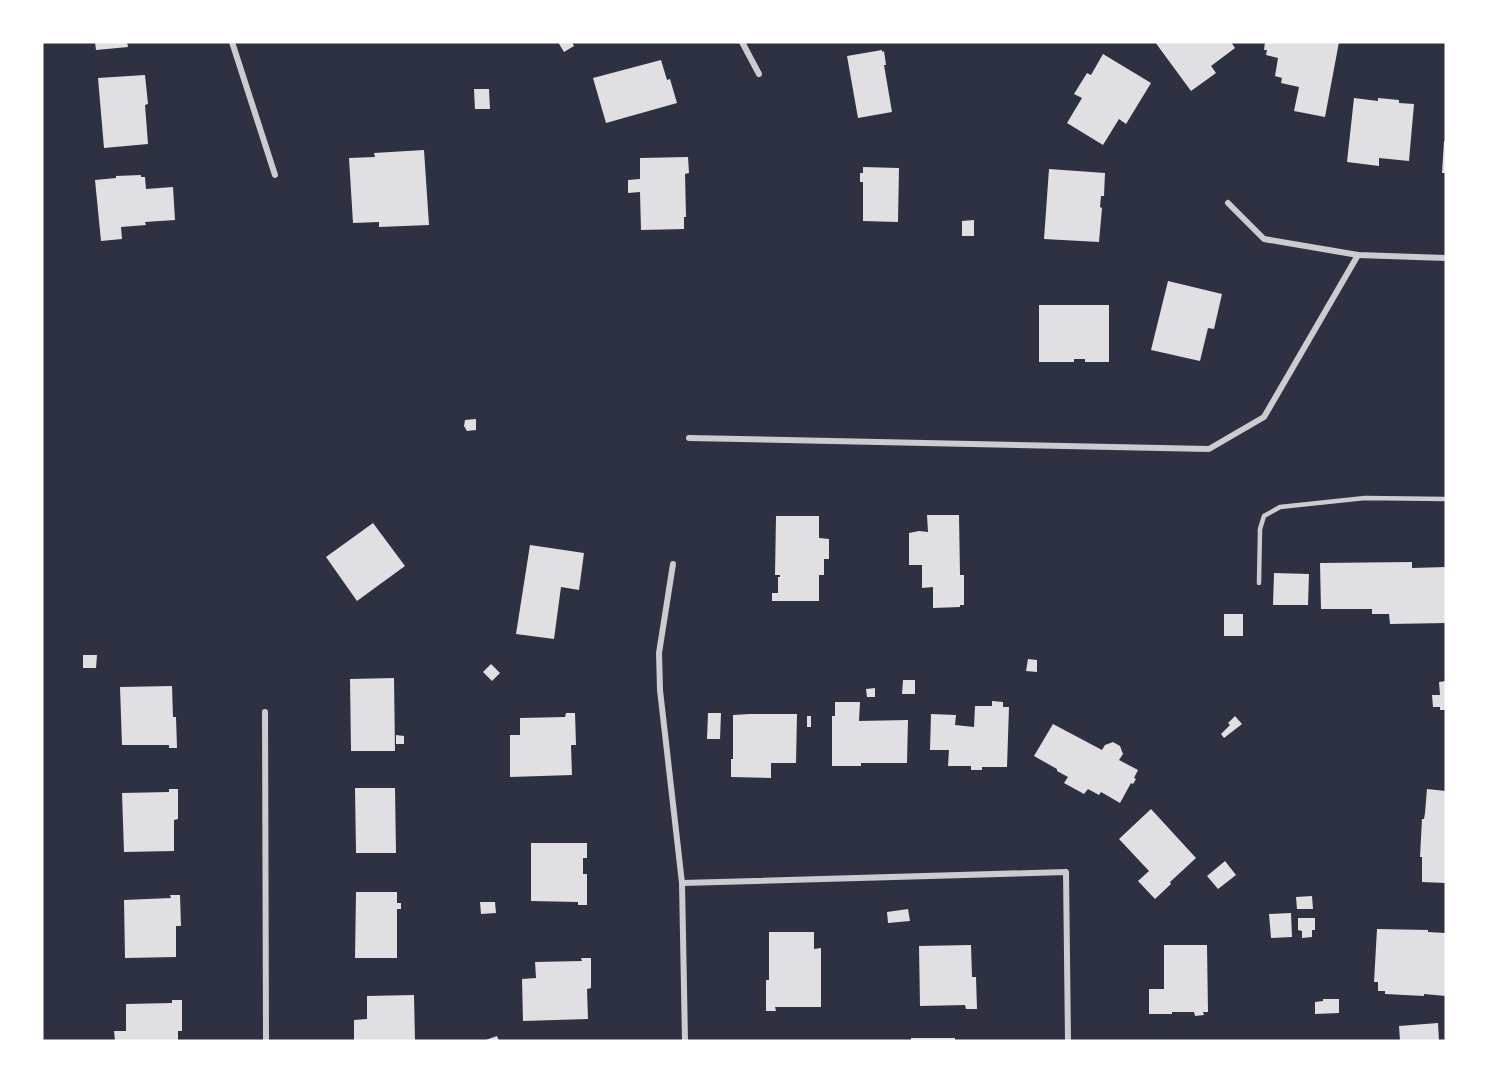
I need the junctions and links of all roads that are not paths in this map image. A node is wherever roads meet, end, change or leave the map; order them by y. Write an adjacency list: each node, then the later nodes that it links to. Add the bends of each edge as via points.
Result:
1 (232, 42): 4 (street)
2 (742, 42): 3 (street)
3 (759, 74)
4 (274, 175)
5 (1228, 203): 6 (street, via 1264,239)
6 (1358, 255): 7 (street); 8 (street, via 1264,417 1209,448)
7 (1446, 258)
8 (689, 438)
9 (1446, 499): 11 (lane, via 1365,498 1280,507 1264,516 1260,529)
10 (673, 564): 13 (street, via 659,653 660,690)
11 (1258, 583)
12 (265, 712): 14 (street)
13 (682, 883): 15 (street); 16 (street, via 1066,872)
14 (266, 1041)
15 (685, 1041)
16 (1068, 1041)

